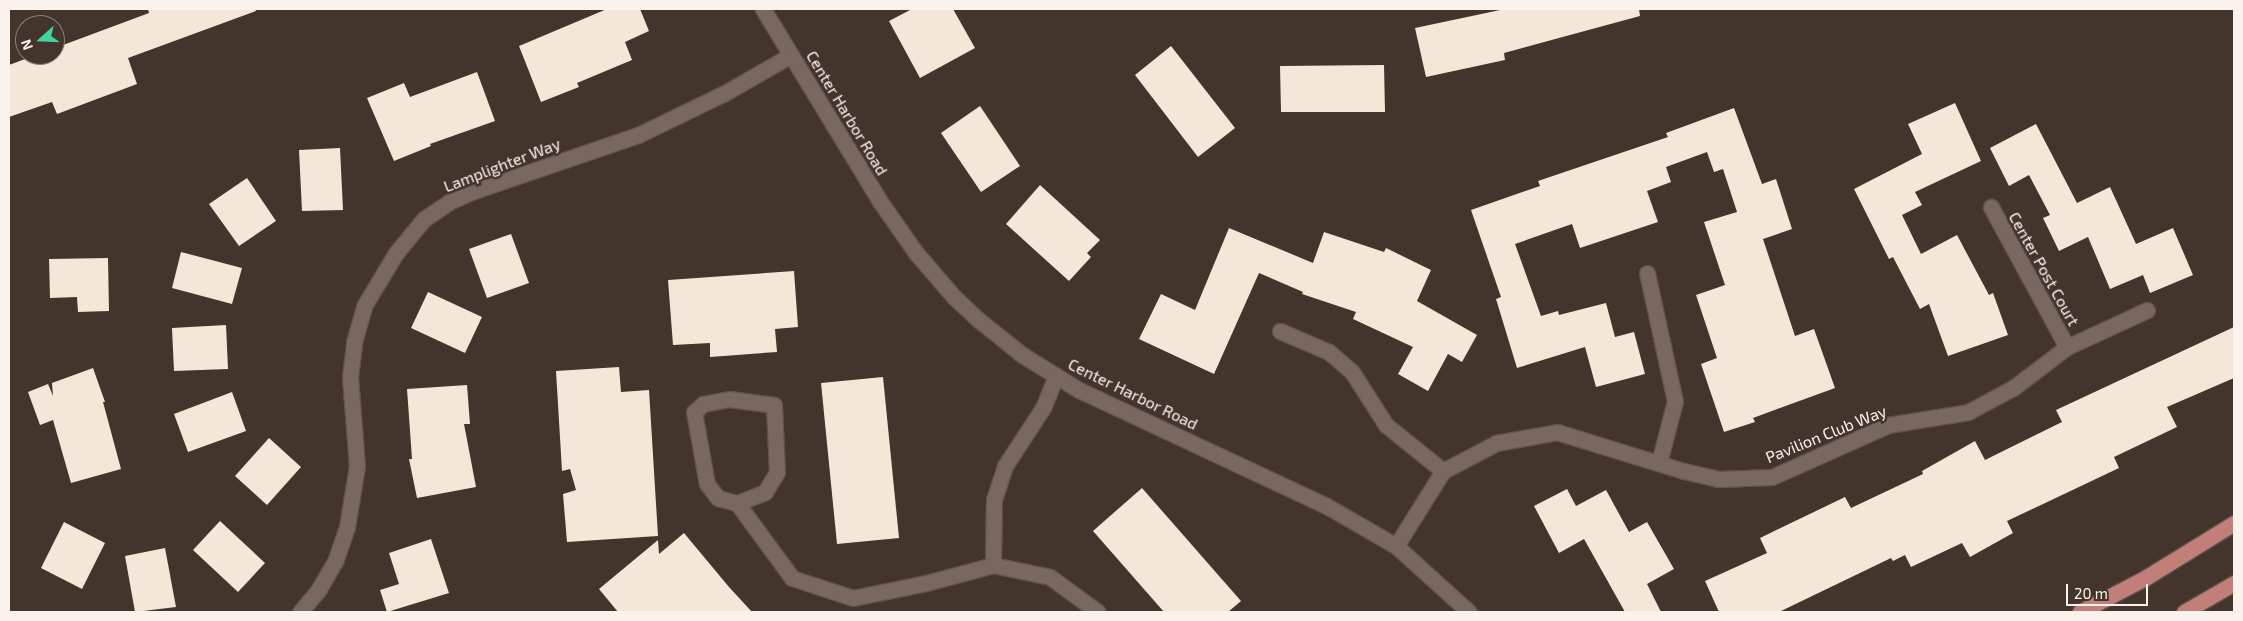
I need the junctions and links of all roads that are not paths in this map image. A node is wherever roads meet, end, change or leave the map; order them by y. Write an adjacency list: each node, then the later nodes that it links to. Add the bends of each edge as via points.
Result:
1 (763, 9): 2 (street, Center Harbor Road)
2 (791, 55): 8 (street, Center Harbor Road, via 879,200 916,253 980,321 1020,354); 16 (street, Lamplighter Way, via 723,94 638,135 474,191 449,202 424,219 396,253 364,306 354,342 350,377 357,466 348,527 320,589)
3 (1991, 208): 7 (street, Center Post Court)
4 (1647, 274): 9 (street, via 1675,400)
5 (2147, 310): 7 (street, Pavilion Club Way)
6 (1280, 331): 10 (street, via 1329,352 1352,372 1386,425)
7 (2067, 347): 9 (street, Pavilion Club Way, via 2013,388 1968,412 1888,425 1772,477 1719,479)
8 (1056, 376): 13 (street, Center Harbor Road, via 1079,390 1326,505); 14 (street, via 1044,406 1006,466 994,499)
9 (1659, 463): 10 (street, Pavilion Club Way, via 1557,432 1496,443)
10 (1443, 471): 13 (street)
11 (737, 503): 11 (street, via 718,498 707,484 694,412 703,404 729,399 774,404 777,472 766,492); 14 (street, via 792,578 853,598)
12 (2234, 523): 19 (main road, via 2145,578)
13 (1396, 546): 18 (street, Center Harbor Road)
14 (993, 565): 17 (street, via 1050,576)
15 (2234, 583): 20 (main road)
16 (300, 612)
17 (1098, 612)
18 (1469, 612)
19 (2080, 612)
20 (2184, 612)

